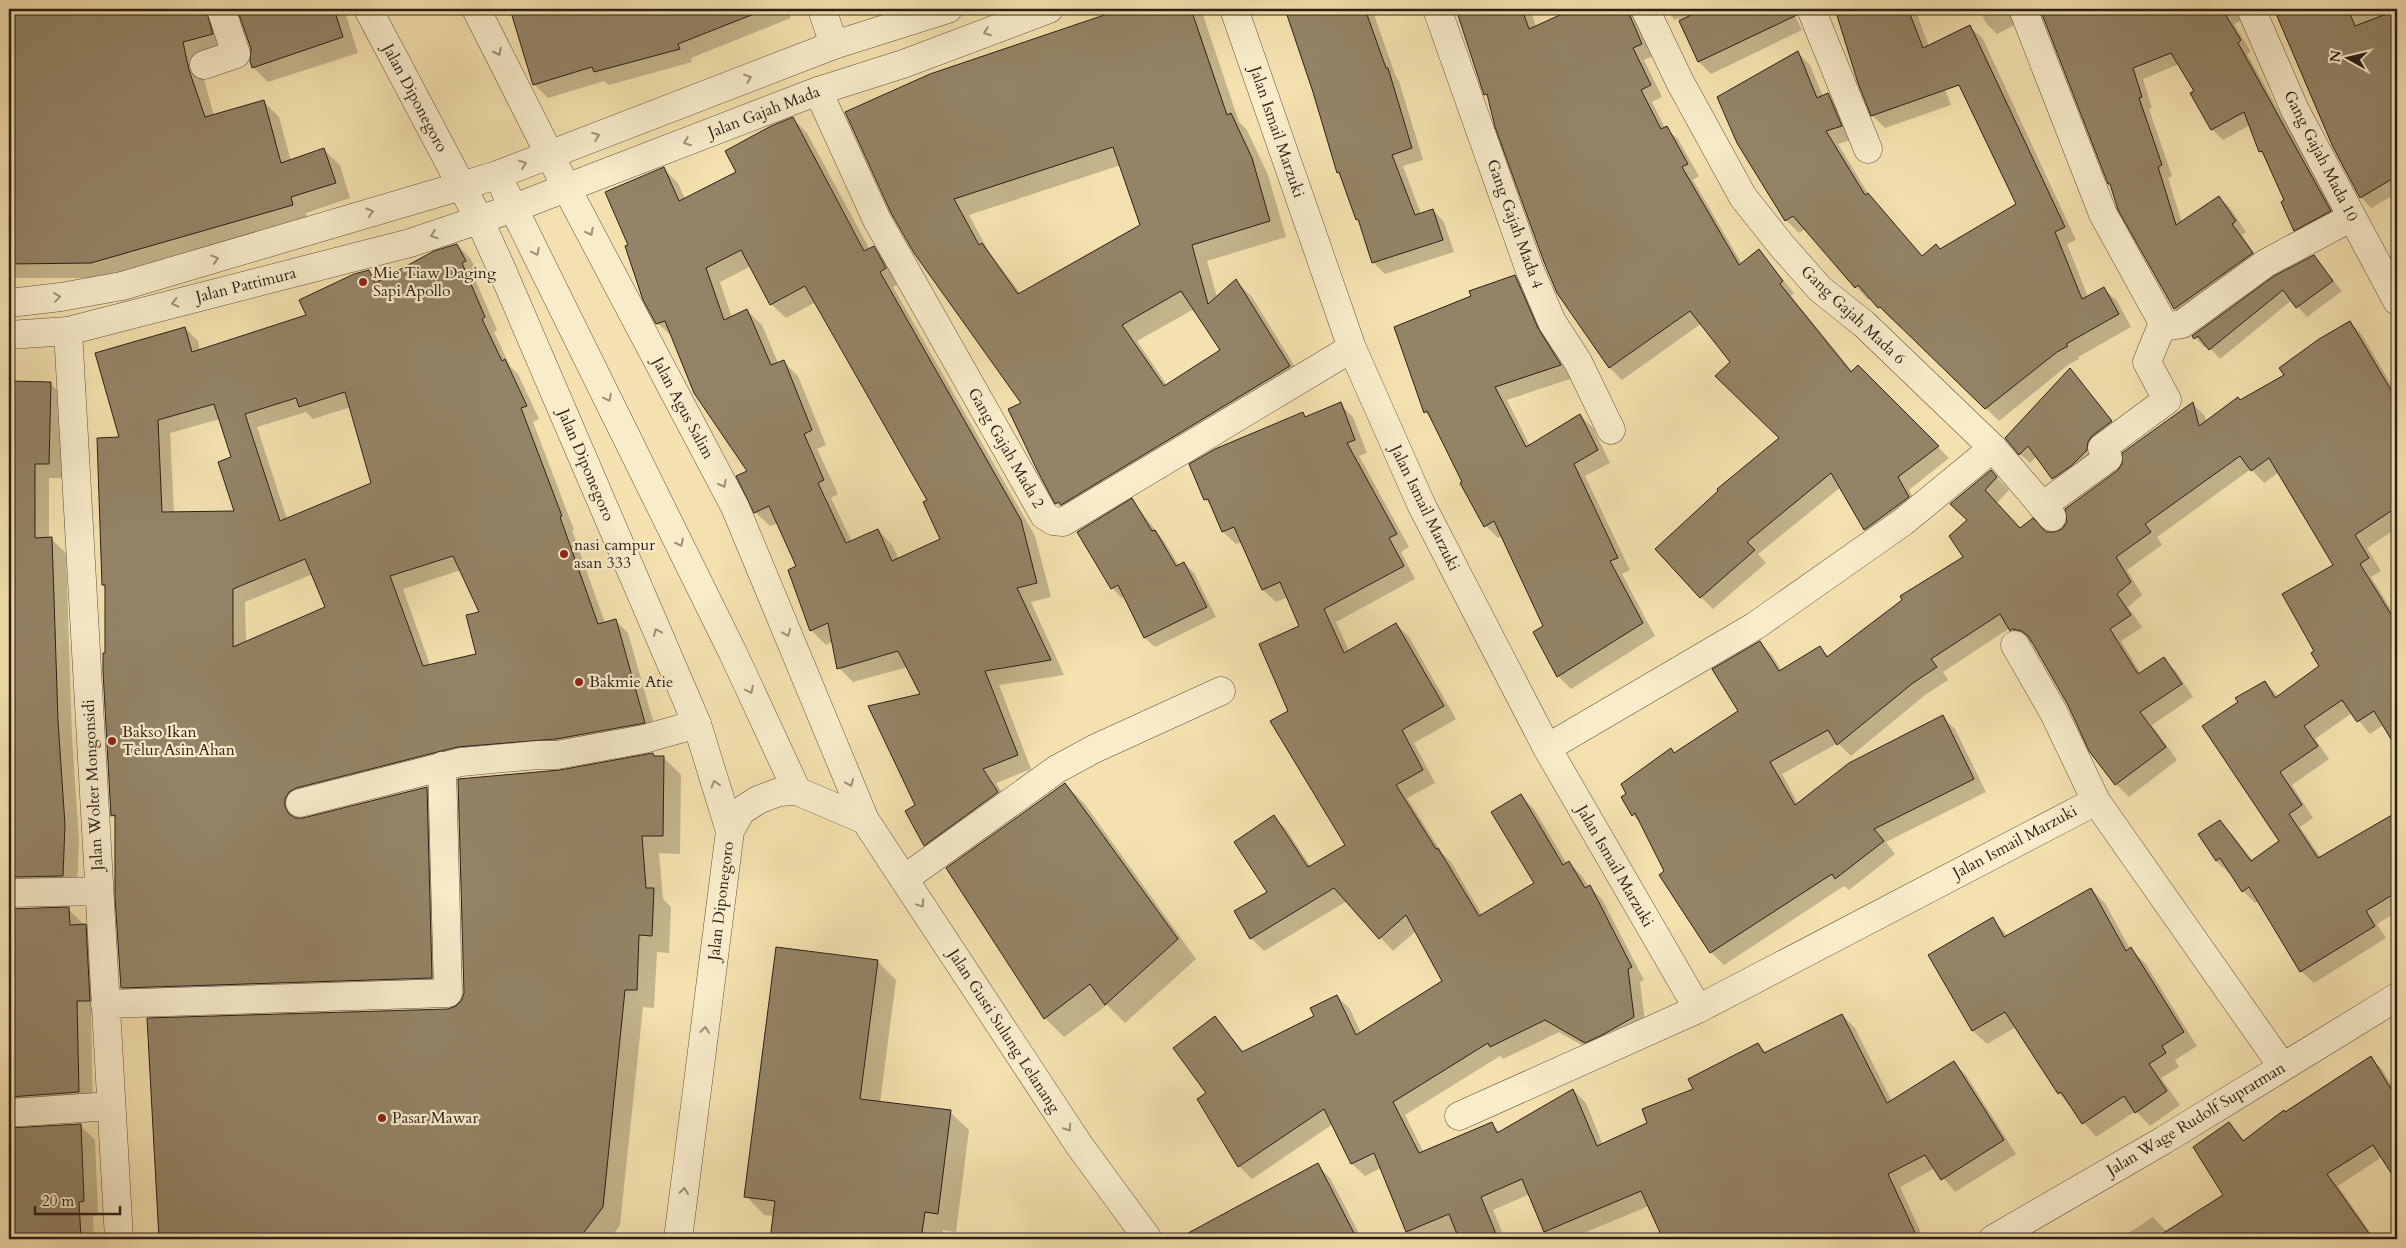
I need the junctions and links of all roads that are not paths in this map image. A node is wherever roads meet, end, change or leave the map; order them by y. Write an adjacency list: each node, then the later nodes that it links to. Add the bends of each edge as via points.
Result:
1 (221, 9): 14 (street, via 236,54)
2 (368, 9): 19 (street, Jalan Diponegoro)
3 (476, 9): 17 (street, Jalan Agus Salim, one-way to 17)
4 (822, 9): 13 (street)
5 (948, 9): 13 (street)
6 (1049, 9): 15 (street, Jalan Gajah Mada, one-way to 15, via 902,64)
7 (1234, 9): 29 (street, Jalan Ismail Marzuki)
8 (1437, 9): 30 (street, Gang Gajah Mada 4, via 1529,268 1552,322 1578,362)
9 (1645, 9): 31 (street, Gang Gajah Mada 6, via 1680,82 1744,197 1782,246 1820,289 1864,324)
10 (1811, 9): 16 (street)
11 (2023, 9): 26 (street, via 2103,214)
12 (2250, 9): 22 (street, Gang Gajah Mada 10, via 2295,110)
13 (834, 45): 17 (street, one-way to 13)
14 (204, 65)
15 (818, 90): 20 (street, Jalan Gajah Mada, one-way to 20); 29 (street, Gang Gajah Mada 2, via 877,220 1044,514 1053,520 1063,522)
16 (1868, 149)
17 (550, 154): 18 (street, one-way to 17); 20 (street, Jalan Agus Salim)
18 (496, 174): 19 (street); 21 (street)
19 (461, 186): 23 (street, Jalan Diponegoro); 25 (street, one-way to 19, via 122,286)
20 (567, 189): 21 (street, Jalan Gajah Mada); 40 (street, Jalan Agus Salim, one-way to 40, via 735,507)
21 (514, 208): 23 (street, Jalan Gajah Mada); 37 (street, one-way to 37, via 734,653)
22 (2352, 217): 24 (street, Gang Gajah Mada 10); 26 (street, via 2266,263 2182,324 2170,326)
23 (480, 219): 27 (street, Jalan Pattimura, one-way to 27, via 410,244); 34 (street, Jalan Diponegoro, one-way to 23)
24 (2397, 301)
25 (9, 303)
26 (2163, 323): 31 (street, Gang Gajah Mada 6, via 2147,362 2167,400 2102,448 2108,458 2047,511)
27 (68, 331): 28 (street, Jalan Pattimura); 43 (street, Jalan Wolter Mongonsidi)
28 (9, 335)
29 (1352, 348): 35 (street, Jalan Ismail Marzuki, via 1421,504)
30 (1611, 430)
31 (1992, 448): 35 (street, via 1903,522 1755,626)
32 (2015, 645): 38 (street, via 2054,713)
33 (1221, 691): 42 (street, via 1057,769)
34 (697, 724): 36 (street, via 644,739 557,755); 41 (street, Jalan Diponegoro, one-way to 34)
35 (1547, 748): 47 (street, Jalan Ismail Marzuki)
36 (442, 766): 39 (street); 46 (street, via 448,993)
37 (796, 791): 40 (street); 41 (street, via 779,792 758,800 741,811)
38 (2096, 801): 47 (street, Jalan Ismail Marzuki); 48 (street, Jalan Ismail Marzuki)
39 (300, 803)
40 (865, 820): 42 (street, Jalan Gusti Sulung Lelanang)
41 (730, 831): 54 (street, Jalan Diponegoro, one-way to 41)
42 (904, 879): 55 (street, Jalan Gusti Sulung Lelanang, one-way to 55, via 1079,1145)
43 (99, 891): 44 (street); 46 (street, Jalan Wolter Mongonsidi)
44 (9, 893)
45 (2397, 997): 48 (street, Jalan Wage Rudolf Supratman)
46 (106, 1004): 49 (street, Jalan Wolter Mongonsidi)
47 (1698, 1010): 51 (street)
48 (2282, 1066): 52 (street, Jalan Wage Rudolf Supratman)
49 (111, 1106): 50 (street); 53 (street, Jalan Wolter Mongonsidi)
50 (9, 1113)
51 (1459, 1116)
52 (2003, 1237)
53 (119, 1239)
54 (678, 1239)
55 (1148, 1239)

